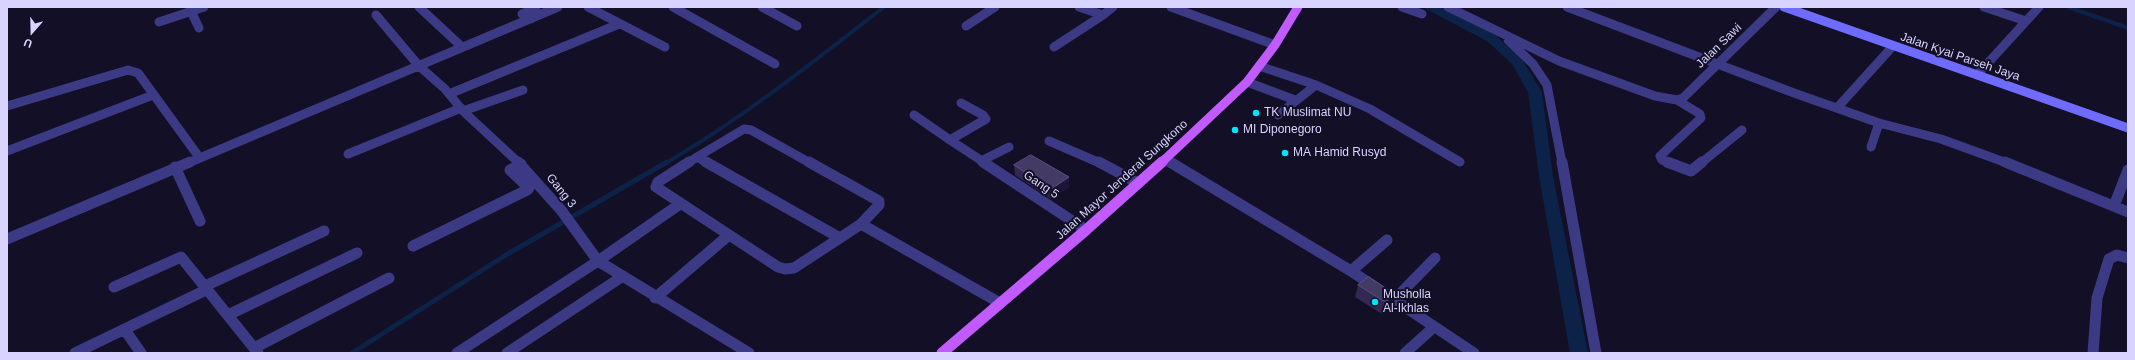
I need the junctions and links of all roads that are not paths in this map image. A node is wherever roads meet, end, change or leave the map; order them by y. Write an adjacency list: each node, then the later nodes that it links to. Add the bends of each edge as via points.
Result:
1 (204, 7): 20 (street)
2 (419, 7): 36 (street)
3 (536, 7): 24 (street, via 522,14)
4 (558, 7): 24 (street)
5 (588, 7): 28 (street)
6 (673, 7): 37 (street)
7 (762, 7): 29 (street)
8 (995, 7): 30 (street)
9 (1079, 7): 23 (street)
10 (1113, 7): 23 (street)
11 (1171, 7): 32 (street)
12 (1298, 7): 32 (main road, Jalan Mayor Jenderal Sungkono)
13 (1402, 7): 22 (street)
14 (1448, 7): 25 (street)
15 (1567, 7): 38 (street)
16 (1776, 7): 38 (street, Jalan Sawi)
17 (1784, 7): 33 (main road, Jalan Kyai Parseh Jaya)
18 (1984, 7): 26 (street)
19 (2039, 7): 26 (street)
20 (191, 11): 27 (street); 31 (street)
21 (376, 14): 39 (street, Gang 3)
22 (1422, 14)
23 (1103, 15): 35 (street)
24 (531, 19): 36 (street)
25 (1478, 20): 48 (street, via 1559,61 1655,96); 109 (street, via 1517,48 1540,72 1549,92 1554,135 1561,157)
26 (2026, 21): 41 (street)
27 (159, 22)
28 (619, 24): 34 (street); 45 (street)
29 (797, 26)
30 (966, 26)
31 (199, 28)
32 (1275, 45): 40 (main road, Jalan Mayor Jenderal Sungkono)
33 (1893, 46): 41 (main road, Jalan Kyai Parseh Jaya); 51 (street)
34 (665, 47)
35 (1054, 47)
36 (462, 48): 39 (street)
37 (775, 64)
38 (1718, 64): 48 (street, Jalan Sawi); 51 (street)
39 (419, 66): 45 (street, Gang 3); 65 (street)
40 (1259, 66): 42 (main road, Jalan Mayor Jenderal Sungkono); 43 (street)
41 (1977, 75): 56 (main road, Jalan Kyai Parseh Jaya)
42 (1247, 82): 47 (street); 66 (main road, Jalan Mayor Jenderal Sungkono)
43 (1316, 85): 47 (street); 68 (street, via 1370,109)
44 (523, 90): 52 (street)
45 (449, 94): 52 (street, Gang 3)
46 (153, 95): 50 (street, via 138,73 128,70); 62 (street); 65 (street)
47 (1295, 100): 53 (street)
48 (1677, 100): 57 (street, via 1700,114 1701,118 1660,156 1662,160 1691,171)
49 (961, 103): 58 (street, via 986,119)
50 (7, 105)
51 (1837, 108): 55 (street)
52 (462, 109): 63 (street); 69 (street, Gang 3)
53 (1278, 115)
54 (914, 116): 58 (street, Gang 5)
55 (1879, 123): 61 (street); 74 (street, via 1941,139 1985,154)
56 (2128, 128)
57 (1742, 130)
58 (950, 140): 67 (street, Gang 5)
59 (1049, 141): 72 (street, via 1095,160)
60 (1009, 147): 67 (street)
61 (1870, 147)
62 (7, 151)
63 (348, 154)
64 (697, 156): 73 (street, via 656,185); 77 (street, via 744,129 751,130 879,201 879,206); 81 (street)
65 (199, 157): 70 (street)
66 (1164, 159): 72 (main road, Jalan Mayor Jenderal Sungkono); 89 (street)
67 (981, 161): 78 (street, Gang 5)
68 (1460, 162)
69 (521, 164): 84 (street, via 510,170 529,188 527,190); 88 (street, Gang 3, via 561,210)
70 (175, 167): 76 (street); 82 (street)
71 (2128, 170): 74 (street)
72 (1138, 183): 78 (main road, Jalan Mayor Jenderal Sungkono)
73 (680, 204): 80 (street); 88 (street)
74 (2114, 206): 75 (street)
75 (2128, 212)
76 (200, 221)
77 (861, 224): 81 (street); 96 (street)
78 (1086, 230): 96 (main road, Jalan Mayor Jenderal Sungkono)
79 (324, 231): 93 (street)
80 (729, 235): 81 (street, via 785,269 794,268); 94 (street)
81 (840, 238)
82 (7, 239)
83 (1387, 240): 89 (street)
84 (413, 246)
85 (357, 253): 97 (street)
86 (1435, 258): 95 (street)
87 (2128, 258): 110 (street, via 2117,255 2109,258 2097,298)
88 (598, 261): 90 (street, Gang 3); 103 (street)
89 (1351, 271): 95 (street)
90 (623, 276): 94 (street, Gang 3); 104 (street)
91 (389, 278): 100 (street)
92 (114, 287): 93 (street, via 181,256)
93 (206, 287): 97 (street); 99 (street)
94 (655, 298): 105 (street, Gang 3)
95 (1394, 300): 98 (street)
96 (1000, 303): 106 (main road, Jalan Mayor Jenderal Sungkono)
97 (228, 315): 100 (street)
98 (1434, 326): 107 (street); 108 (street)
99 (124, 330): 101 (street); 102 (street)
100 (256, 350)
101 (75, 353)
102 (141, 353)
103 (457, 353)
104 (507, 353)
105 (749, 353)
106 (942, 353)
107 (1405, 353)
108 (1474, 353)
109 (1596, 353)
110 (2093, 353)

